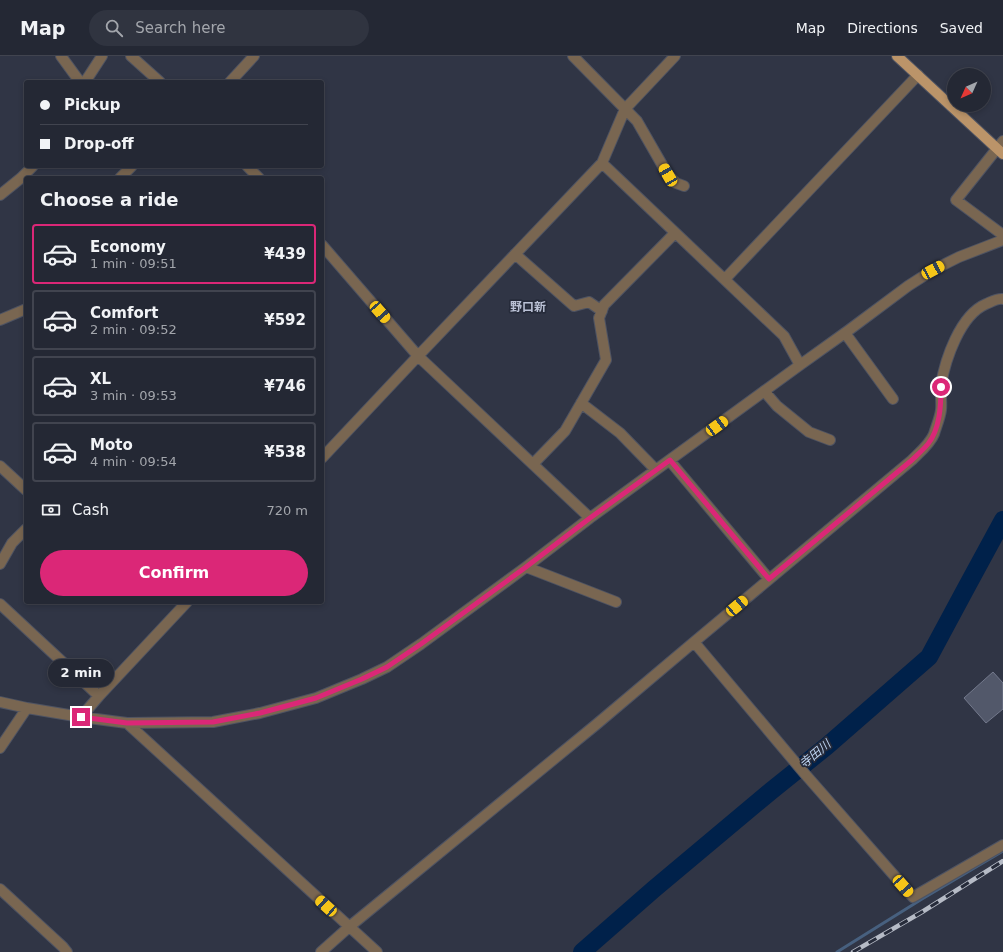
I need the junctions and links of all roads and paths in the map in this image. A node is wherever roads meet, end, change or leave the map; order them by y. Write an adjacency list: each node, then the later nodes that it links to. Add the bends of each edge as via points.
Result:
1 (62, 56): 9 (street)
2 (102, 56): 10 (street)
3 (131, 56): 11 (street)
4 (254, 56): 12 (street)
5 (573, 56): 13 (street)
6 (675, 56): 13 (street)
7 (898, 56): 8 (main road)
8 (918, 75): 14 (main road); 28 (street)
9 (79, 80)
10 (86, 80)
11 (158, 80)
12 (232, 80)
13 (625, 109): 15 (street); 21 (street, via 637,121 668,175 676,183)
14 (1001, 148): 24 (street, via 956,200)
15 (602, 163): 23 (street); 27 (street)
16 (31, 168): 22 (street)
17 (130, 168): 19 (street)
18 (249, 168): 20 (street)
19 (122, 176)
20 (257, 176)
21 (684, 186)
22 (0, 195)
23 (675, 233): 28 (street); 31 (street, via 604,305)
24 (1003, 235)
25 (1003, 240): 33 (street, via 933,270)
26 (324, 247): 34 (street)
27 (515, 254): 31 (street, via 574,306 590,302); 34 (street)
28 (725, 279): 35 (street, via 784,336)
29 (1003, 299): 50 (street, via 982,306 968,317 955,339 941,387 941,411 928,444)
30 (24, 310): 32 (street)
31 (602, 311): 38 (street, via 599,318 606,360)
32 (0, 320)
33 (845, 333): 35 (street); 37 (street)
34 (418, 356): 40 (street); 42 (street)
35 (800, 364): 36 (street)
36 (764, 391): 39 (street, via 777,406 809,432); 41 (street)
37 (893, 399)
38 (581, 404): 42 (street, via 565,431); 44 (street, via 620,434)
39 (830, 440)
40 (324, 456)
41 (670, 460): 44 (street); 50 (street)
42 (533, 464): 46 (street)
43 (0, 466): 45 (street)
44 (656, 470): 46 (street)
45 (24, 488)
46 (590, 518): 49 (street)
47 (24, 530): 48 (street, via 12,543)
48 (0, 564)
49 (526, 567): 51 (street); 59 (street, via 387,667 316,698 213,722)
50 (769, 579): 54 (street)
51 (616, 602)
52 (0, 604): 55 (street)
53 (185, 604): 55 (street)
54 (694, 642): 61 (street, via 804,774 913,897); 63 (street)
55 (99, 696): 58 (street)
56 (0, 702): 57 (street)
57 (27, 708): 58 (street); 60 (street)
58 (81, 717): 59 (street)
59 (127, 723): 63 (street)
60 (0, 748)
61 (1003, 845)
62 (0, 889): 64 (street)
63 (349, 927): 65 (street); 66 (street)
64 (67, 952)
65 (321, 952)
66 (377, 952)

